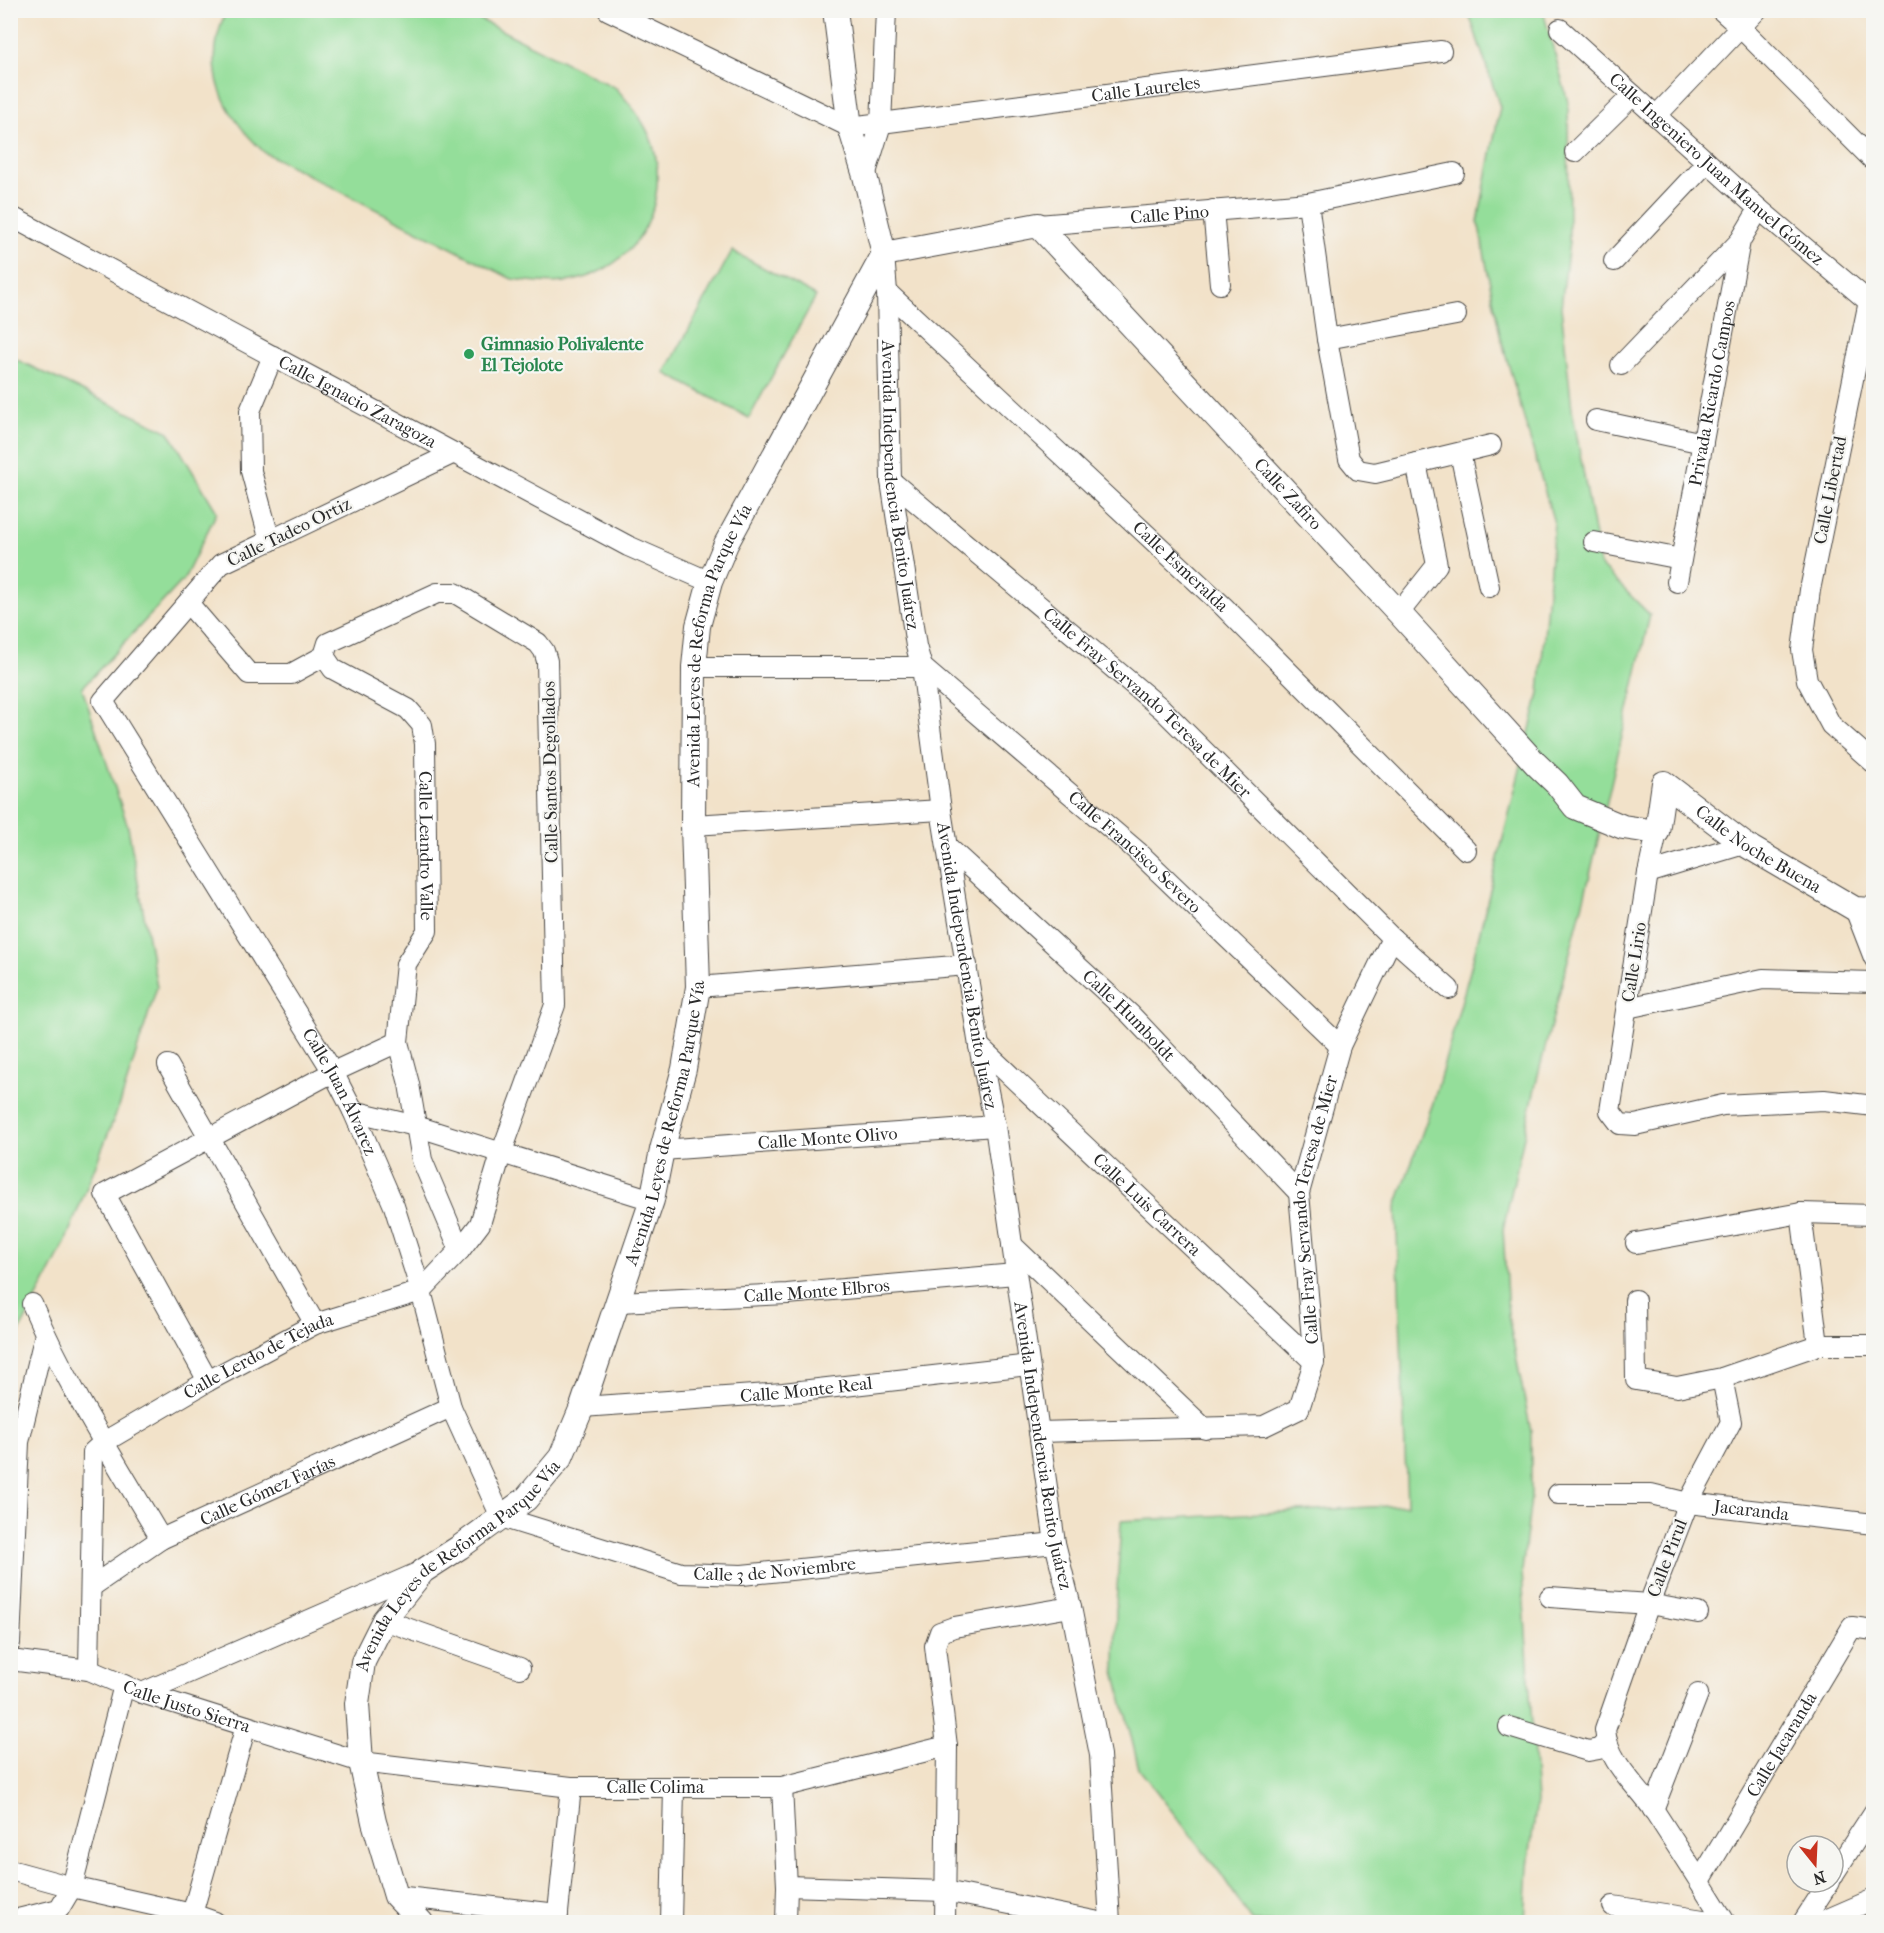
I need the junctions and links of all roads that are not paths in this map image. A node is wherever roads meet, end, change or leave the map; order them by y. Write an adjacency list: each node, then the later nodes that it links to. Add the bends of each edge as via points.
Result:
1 (608, 10): 12 (street)
2 (835, 10): 12 (street, Avenida Independencia Benito Juárez)
3 (886, 10): 11 (street)
4 (1721, 10): 6 (street)
5 (1757, 10): 6 (street)
6 (1740, 27): 10 (street); 14 (street)
7 (1560, 29): 9 (street, Calle Ingeniero Juan Manuel Gómez)
8 (1441, 51): 11 (street, Calle Laureles)
9 (1633, 95): 10 (street, Calle Ingeniero Juan Manuel Gómez); 13 (street)
10 (1656, 116): 15 (street, Calle Ingeniero Juan Manuel Gómez)
11 (881, 124): 12 (street, Calle Laureles); 17 (street)
12 (850, 127): 17 (street, Avenida Independencia Benito Juárez)
13 (1575, 152)
14 (1874, 161)
15 (1707, 162): 19 (street, Calle Ingeniero Juan Manuel Gómez); 25 (street)
16 (1454, 173): 18 (street, Calle Pino)
17 (865, 176): 24 (street, Avenida Independencia Benito Juárez)
18 (1308, 203): 20 (street, Calle Pino); 30 (street)
19 (1759, 209): 23 (street, Privada Ricardo Campos); 28 (street, Calle Ingeniero Juan Manuel Gómez)
20 (1213, 210): 22 (street, Calle Pino); 26 (street)
21 (10, 216): 31 (street, Calle Ignacio Zaragoza)
22 (1038, 225): 24 (street, Calle Pino); 47 (street, Calle Zafiro)
23 (1740, 241): 32 (street); 34 (street, Privada Ricardo Campos)
24 (884, 254): 27 (street, Avenida Independencia Benito Juárez); 43 (street, Avenida Leyes de Reforma Parque Vía, via 726,544)
25 (1614, 261)
26 (1220, 284)
27 (887, 292): 39 (street, Avenida Independencia Benito Juárez); 59 (street, Calle Esmeralda, via 1224,607)
28 (1871, 303): 52 (street, Calle Libertad, via 1810,590 1802,650 1808,680 1831,725)
29 (1456, 315): 30 (street)
30 (1327, 339): 38 (street, via 1349,459 1358,470 1375,473)
31 (273, 356): 36 (street, Calle Ignacio Zaragoza); 40 (street, via 250,411 250,471)
32 (1621, 365)
33 (1596, 420): 34 (street)
34 (1703, 443): 42 (street, Privada Ricardo Campos)
35 (1491, 445): 37 (street)
36 (454, 453): 40 (street, Calle Tadeo Ortiz); 43 (street, Calle Ignacio Zaragoza, via 628,546)
37 (1460, 453): 38 (street); 45 (street)
38 (1416, 463): 47 (street, via 1437,565)
39 (891, 481): 50 (street, Avenida Independencia Benito Juárez); 62 (street, Calle Fray Servando Teresa de Mier, via 1162,709)
40 (270, 541): 46 (street, Calle Tadeo Ortiz, via 221,564)
41 (1594, 542): 42 (street)
42 (1682, 559): 44 (street, Privada Ricardo Campos)
43 (710, 582): 49 (street, Avenida Leyes de Reforma Parque Vía, via 698,626)
44 (1677, 582)
45 (1489, 586)
46 (188, 603): 48 (street, Calle Santos Degollados, via 249,674 291,674); 51 (street, Calle Tadeo Ortiz)
47 (1399, 613): 56 (street, Calle Zafiro, via 1575,807 1623,827)
48 (324, 656): 69 (street, Calle Leandro Valle, via 333,669 408,709 422,725 427,931 406,964); 80 (street, Calle Santos Degollados, via 328,643 437,593 455,593 538,643 548,661 555,1005)
49 (694, 667): 50 (street); 55 (street, Avenida Leyes de Reforma Parque Vía)
50 (922, 667): 54 (street, Avenida Independencia Benito Juárez); 71 (street, Calle Francisco Severo, via 1137,851)
51 (103, 701): 73 (street, Calle Juan Álvarez)
52 (1874, 763)
53 (1664, 783): 56 (street, Calle Lirio); 57 (street, Calle Noche Buena)
54 (941, 810): 55 (street); 58 (street, Avenida Independencia Benito Juárez)
55 (693, 825): 66 (street, Avenida Leyes de Reforma Parque Vía)
56 (1657, 832): 60 (street, Calle Lirio)
57 (1744, 844): 60 (street); 61 (street, Calle Noche Buena)
58 (948, 848): 64 (street, Avenida Independencia Benito Juárez); 81 (street, Calle Humboldt, via 1130,1014)
59 (1466, 850)
60 (1648, 873): 68 (street, Calle Lirio)
61 (1864, 909): 63 (street)
62 (1392, 938): 67 (street, Calle Fray Servando Teresa de Mier); 71 (street, Calle Fray Servando Teresa de Mier)
63 (1874, 958)
64 (967, 965): 66 (street); 70 (street, Avenida Independencia Benito Juárez)
65 (1874, 982): 68 (street, via 1763,979)
66 (698, 987): 79 (street, Avenida Leyes de Reforma Parque Vía, via 684,1069)
67 (1449, 989)
68 (1627, 1008): 74 (street, Calle Lirio, via 1610,1111 1620,1124 1635,1125 1723,1105 1824,1100)
69 (398, 1042): 73 (street); 76 (street, Calle Leandro Valle)
70 (979, 1046): 77 (street, Avenida Independencia Benito Juárez); 97 (street, Calle Luis Carrera)
71 (1340, 1046): 81 (street, Calle Fray Servando Teresa de Mier)
72 (168, 1065): 78 (street)
73 (333, 1072): 75 (street, Calle Juan Álvarez); 78 (street)
74 (1874, 1106)
75 (353, 1111): 76 (street); 89 (street, Calle Juan Álvarez, via 394,1206)
76 (416, 1126): 80 (street); 87 (street, Calle Leandro Valle, via 422,1160)
77 (995, 1126): 79 (street, Calle Monte Olivo); 86 (street, Avenida Independencia Benito Juárez)
78 (210, 1138): 93 (street); 100 (street, via 105,1194)
79 (662, 1150): 82 (street, Avenida Leyes de Reforma Parque Vía)
80 (501, 1154): 82 (street); 87 (street, Calle Santos Degollados, via 480,1224)
81 (1299, 1193): 97 (street, Calle Fray Servando Teresa de Mier)
82 (652, 1200): 91 (street, Avenida Leyes de Reforma Parque Vía)
83 (1801, 1213): 84 (street); 85 (street); 95 (street)
84 (1874, 1215)
85 (1636, 1243)
86 (1012, 1245): 88 (street, Avenida Independencia Benito Juárez); 103 (street)
87 (460, 1250): 89 (street, Calle Santos Degollados)
88 (1016, 1274): 91 (street, Calle Monte Elbros, via 787,1294); 98 (street, Avenida Independencia Benito Juárez)
89 (421, 1291): 93 (street, Calle Lerdo de Tejada); 101 (street, Calle Juan Álvarez)
90 (1635, 1300): 99 (street, via 1636,1380 1677,1388)
91 (619, 1302): 102 (street, Avenida Leyes de Reforma Parque Vía)
92 (32, 1304): 94 (street)
93 (315, 1323): 100 (street, Calle Lerdo de Tejada)
94 (45, 1334): 105 (street); 120 (street, via 19,1442)
95 (1818, 1345): 96 (street); 99 (street)
96 (1874, 1345)
97 (1314, 1362): 103 (street, Calle Fray Servando Teresa de Mier, via 1299,1409 1264,1426)
98 (1029, 1365): 102 (street, Calle Monte Real, via 783,1393); 104 (street, Avenida Independencia Benito Juárez)
99 (1722, 1378): 107 (street, Calle Pirul, via 1731,1422)
100 (208, 1381): 105 (street, Calle Lerdo de Tejada)
101 (452, 1407): 108 (street, Calle Juan Álvarez); 110 (street, Calle Gómez Farías)
102 (582, 1407): 108 (street, Avenida Leyes de Reforma Parque Vía, via 561,1457 526,1499)
103 (1205, 1429): 104 (street, Calle Fray Servando Teresa de Mier)
104 (1039, 1432): 111 (street, Avenida Independencia Benito Juárez)
105 (104, 1442): 110 (street); 113 (street, via 93,1452)
106 (1558, 1494): 107 (street, Jacaranda, via 1651,1494)
107 (1688, 1503): 109 (street, Jacaranda); 115 (street, Calle Pirul)
108 (501, 1517): 111 (street, Calle 3 de Noviembre, via 681,1573 742,1575); 112 (street, Avenida Leyes de Reforma Parque Vía)
109 (1874, 1524)
110 (161, 1539): 113 (street, Calle Gómez Farías)
111 (1055, 1543): 116 (street, Avenida Independencia Benito Juárez)
112 (423, 1571): 118 (street, Avenida Leyes de Reforma Parque Vía); 124 (street)
113 (92, 1587): 123 (street)
114 (1550, 1598): 115 (street)
115 (1649, 1604): 117 (street); 128 (street, Calle Pirul, via 1605,1730)
116 (1071, 1607): 129 (street, via 940,1632 935,1646); 155 (street, Avenida Independencia Benito Juárez, via 1100,1755)
117 (1698, 1613)
118 (384, 1620): 122 (street); 130 (street, Avenida Leyes de Reforma Parque Vía, via 363,1662 357,1704)
119 (1874, 1630): 138 (street, Calle Jacaranda, via 1852,1627)
120 (10, 1643)
121 (10, 1660): 123 (street, Calle Justo Sierra)
122 (520, 1668)
123 (89, 1670): 124 (street, Calle Justo Sierra)
124 (133, 1690): 126 (street, Calle Justo Sierra); 140 (street)
125 (1698, 1694): 134 (street)
126 (246, 1726): 130 (street, Calle Justo Sierra); 146 (street)
127 (1509, 1727): 128 (street, via 1588,1750 1599,1749)
128 (1606, 1743): 134 (street)
129 (947, 1746): 132 (street, Calle Colima); 141 (street)
130 (361, 1762): 131 (street, Calle Colima); 143 (street, Avenida Leyes de Reforma Parque Vía)
131 (571, 1787): 133 (street, Calle Colima); 147 (street)
132 (782, 1787): 133 (street, Calle Colima); 139 (street)
133 (674, 1788): 151 (street)
134 (1653, 1810): 138 (street)
135 (1874, 1812): 136 (street)
136 (1845, 1857)
137 (10, 1870): 140 (street)
138 (1700, 1881): 157 (street)
139 (787, 1886): 141 (street); 152 (street)
140 (72, 1887): 146 (street); 148 (street, via 59,1910)
141 (945, 1891): 153 (street); 154 (street)
142 (1821, 1894): 158 (street)
143 (396, 1896): 147 (street); 150 (street, Avenida Leyes de Reforma Parque Vía)
144 (1874, 1899): 159 (street)
145 (1613, 1906): 156 (street)
146 (192, 1914): 149 (street)
147 (558, 1918)
148 (10, 1921)
149 (215, 1923)
150 (421, 1923)
151 (671, 1923)
152 (786, 1923)
153 (945, 1923)
154 (1099, 1923)
155 (1110, 1923)
156 (1716, 1923)
157 (1725, 1923)
158 (1803, 1923)
159 (1821, 1923)

